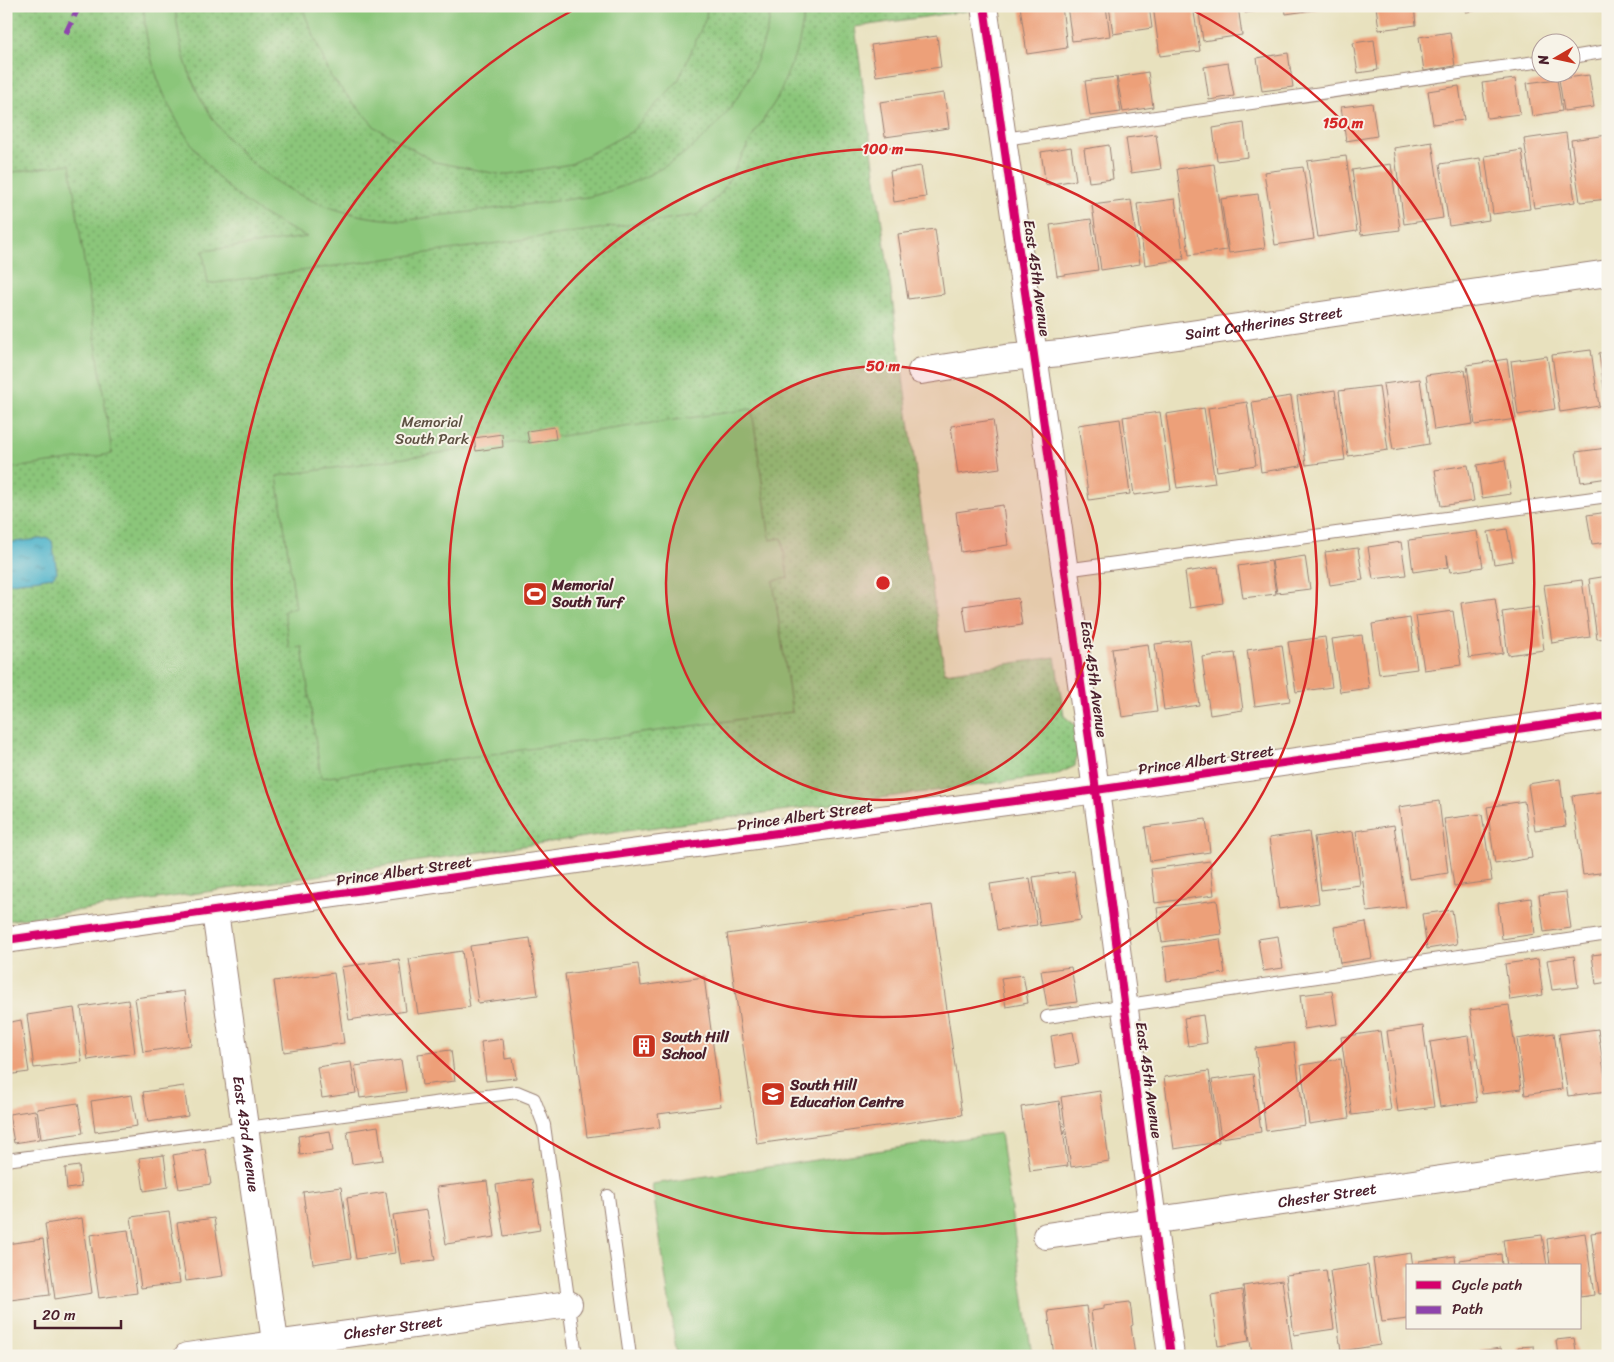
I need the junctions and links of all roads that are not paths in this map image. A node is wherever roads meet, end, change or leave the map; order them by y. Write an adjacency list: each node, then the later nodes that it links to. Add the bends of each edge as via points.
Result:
1 (984, 6): 5 (street, East 45th Avenue)
2 (1608, 51): 3 (lane)
3 (1582, 55)
4 (1532, 62): 5 (lane)
5 (1004, 139): 7 (street, East 45th Avenue)
6 (1608, 274): 7 (street, Saint Catherines Street)
7 (1034, 355): 8 (street, Saint Catherines Street); 10 (street, East 45th Avenue)
8 (921, 371)
9 (1608, 496): 10 (lane)
10 (1065, 570): 12 (street, East 45th Avenue)
11 (1608, 716): 12 (street, Prince Albert Street)
12 (1096, 790): 13 (street, Prince Albert Street); 16 (street, East 45th Avenue)
13 (215, 912): 15 (street, Prince Albert Street); 18 (street, East 43rd Avenue)
14 (1608, 934): 16 (lane)
15 (6, 940)
16 (1125, 1006): 17 (lane); 22 (street, East 45th Avenue)
17 (1047, 1017)
18 (246, 1128): 20 (lane); 24 (lane, via 518,1092 534,1099 544,1125); 25 (street, East 43rd Avenue)
19 (1608, 1155): 22 (street, Chester Street)
20 (6, 1160)
21 (608, 1196): 28 (lane)
22 (1153, 1220): 23 (street, Chester Street); 29 (street, East 45th Avenue)
23 (1046, 1236)
24 (569, 1304): 25 (street, Chester Street); 27 (lane)
25 (277, 1350): 26 (street, Chester Street)
26 (187, 1356)
27 (576, 1356)
28 (630, 1356)
29 (1171, 1356)

